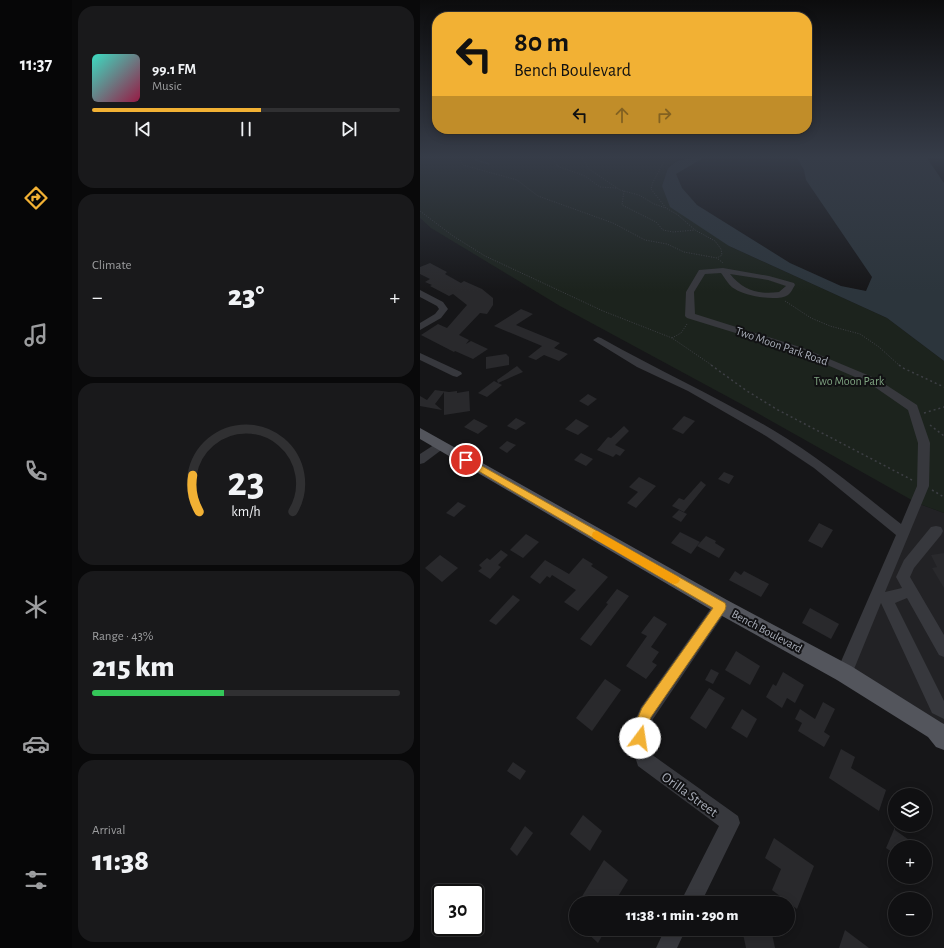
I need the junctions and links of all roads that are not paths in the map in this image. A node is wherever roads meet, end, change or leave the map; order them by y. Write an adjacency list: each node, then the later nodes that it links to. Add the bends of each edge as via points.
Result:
1 (723, 270): 1 (street, via 738,287 750,292 776,295 785,293 791,285 769,278); 11 (street, Two Moon Park Road, via 702,272 690,292 690,316 800,350 873,381 913,408 924,443 923,486)
2 (420, 293): 3 (street, via 444,309)
3 (420, 327)
4 (598, 340): 11 (street, via 770,433 818,465)
5 (420, 356): 6 (street)
6 (457, 374)
7 (420, 433): 8 (main road, Bench Boulevard)
8 (440, 444): 9 (street); 14 (main road, Bench Boulevard)
9 (420, 460)
10 (936, 531): 12 (street, via 909,564 904,577)
11 (904, 534): 13 (street, Two Moon Park Road)
12 (911, 591): 13 (street); 15 (street)
13 (882, 597): 16 (street, Two Moon Park Road); 17 (street, via 938,707)
14 (721, 606): 16 (main road, Bench Boulevard); 19 (street, Orilla Street, via 647,712 640,729 639,746 644,760 731,823)
15 (944, 650)
16 (844, 673): 18 (main road, Bench Boulevard, via 935,730)
17 (944, 711)
18 (944, 739)
19 (694, 896)
20 (672, 936): 21 (street)
21 (666, 948)

